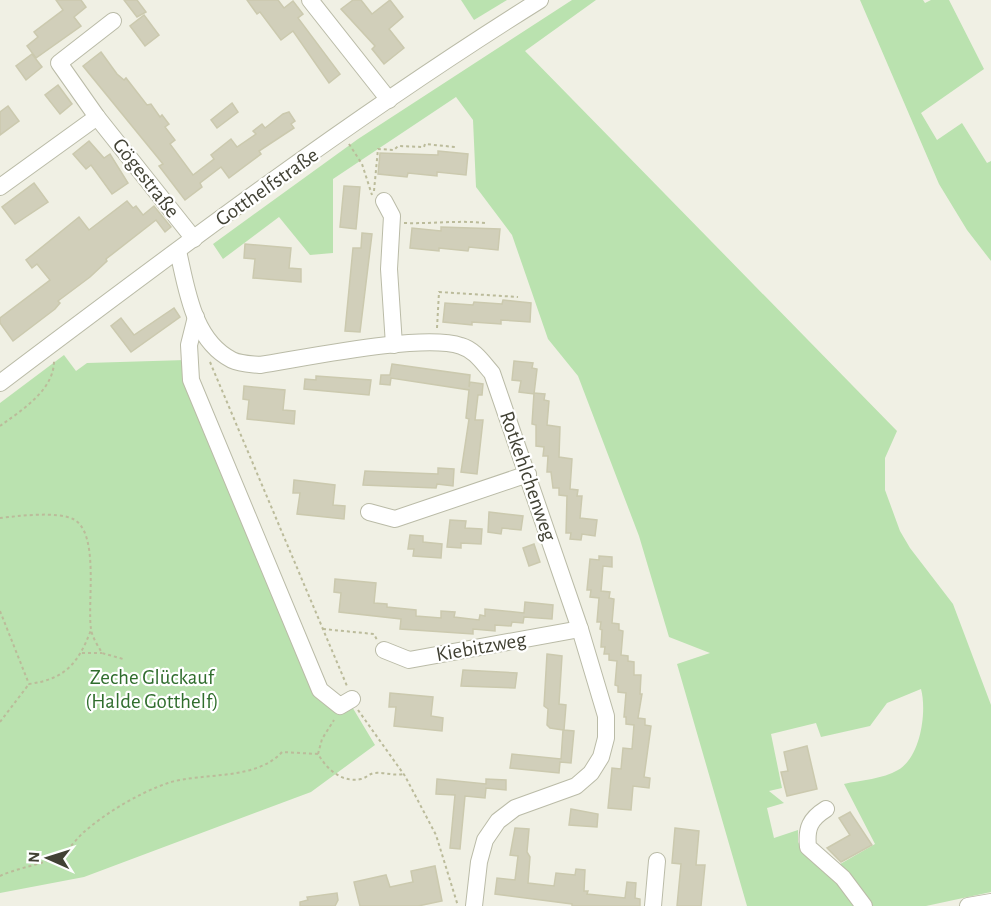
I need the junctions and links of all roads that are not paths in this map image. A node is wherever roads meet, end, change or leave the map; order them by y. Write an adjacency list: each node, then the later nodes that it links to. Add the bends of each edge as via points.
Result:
1 (310, 0): 4 (street)
2 (540, 0): 4 (street, Gotthelfstraße)
3 (113, 21): 5 (street, Gögestraße, via 60,63)
4 (389, 100): 8 (street, Gotthelfstraße)
5 (98, 117): 6 (street, Gögestraße); 8 (street, Gögestraße)
6 (0, 187)
7 (378, 199): 11 (street, via 392,216 389,269)
8 (194, 239): 9 (street, Gotthelfstraße)
9 (178, 251): 10 (street, Rotkehlchenweg); 12 (street, Gotthelfstraße)
10 (196, 317): 11 (street, Rotkehlchenweg, via 212,346 234,361 260,365); 17 (street, via 189,345 191,380 320,690)
11 (394, 345): 13 (street, Rotkehlchenweg, via 462,346 477,356 492,373)
12 (0, 383)
13 (528, 474): 14 (street, via 395,519); 15 (street, Rotkehlchenweg)
14 (369, 512)
15 (580, 629): 16 (street, Kiebitzweg, via 409,660); 21 (street, Rotkehlchenweg, via 606,716 601,757 576,786 516,808 498,821 485,840)
16 (384, 650)
17 (346, 703)
18 (826, 809): 23 (street, via 813,817 806,832 808,847 843,878)
19 (657, 861): 22 (street)
20 (991, 902): 24 (street)
21 (474, 906)
22 (653, 906)
23 (864, 906)
24 (968, 906)

